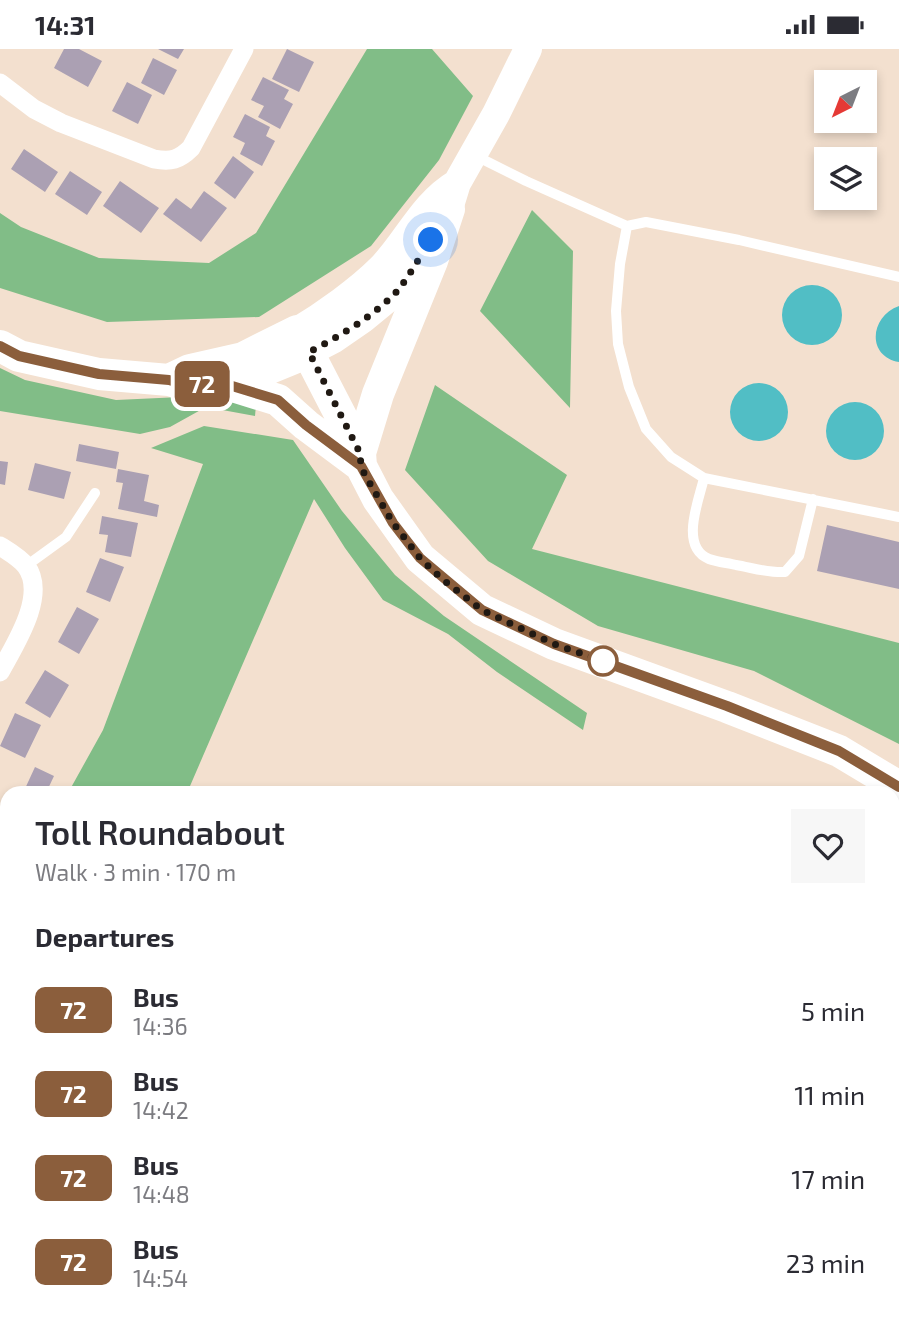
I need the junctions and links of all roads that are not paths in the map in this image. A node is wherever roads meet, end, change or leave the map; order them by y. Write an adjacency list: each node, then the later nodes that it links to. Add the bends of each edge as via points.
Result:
1 (244, 49): 3 (street, via 191,148 168,161 61,123)
2 (522, 61): 4 (main road)
3 (0, 83)
4 (473, 154): 5 (main road); 6 (lane)
5 (453, 196): 8 (main road, via 397,291 334,339); 12 (main road)
6 (627, 226): 7 (lane, via 646,222); 13 (lane, via 616,311 618,344 629,387 646,429 671,457)
7 (899, 277)
8 (296, 345): 10 (main road, via 190,370); 11 (main road, via 243,379); 12 (main road)
9 (0, 347): 10 (main road, via 19,356 99,374)
10 (169, 380): 11 (main road, via 189,386)
11 (219, 382): 12 (main road, via 278,400)
12 (357, 460): 20 (main road, via 383,507 420,558 482,610 554,644 839,751)
13 (704, 478): 15 (lane); 15 (lane, via 693,527 699,552 708,559 772,573 785,572 799,556)
14 (95, 493): 18 (lane, via 66,537)
15 (813, 499): 16 (lane)
16 (899, 517)
17 (0, 546): 18 (street)
18 (26, 566): 19 (street, via 33,584 29,616)
19 (0, 672)
20 (897, 786)

